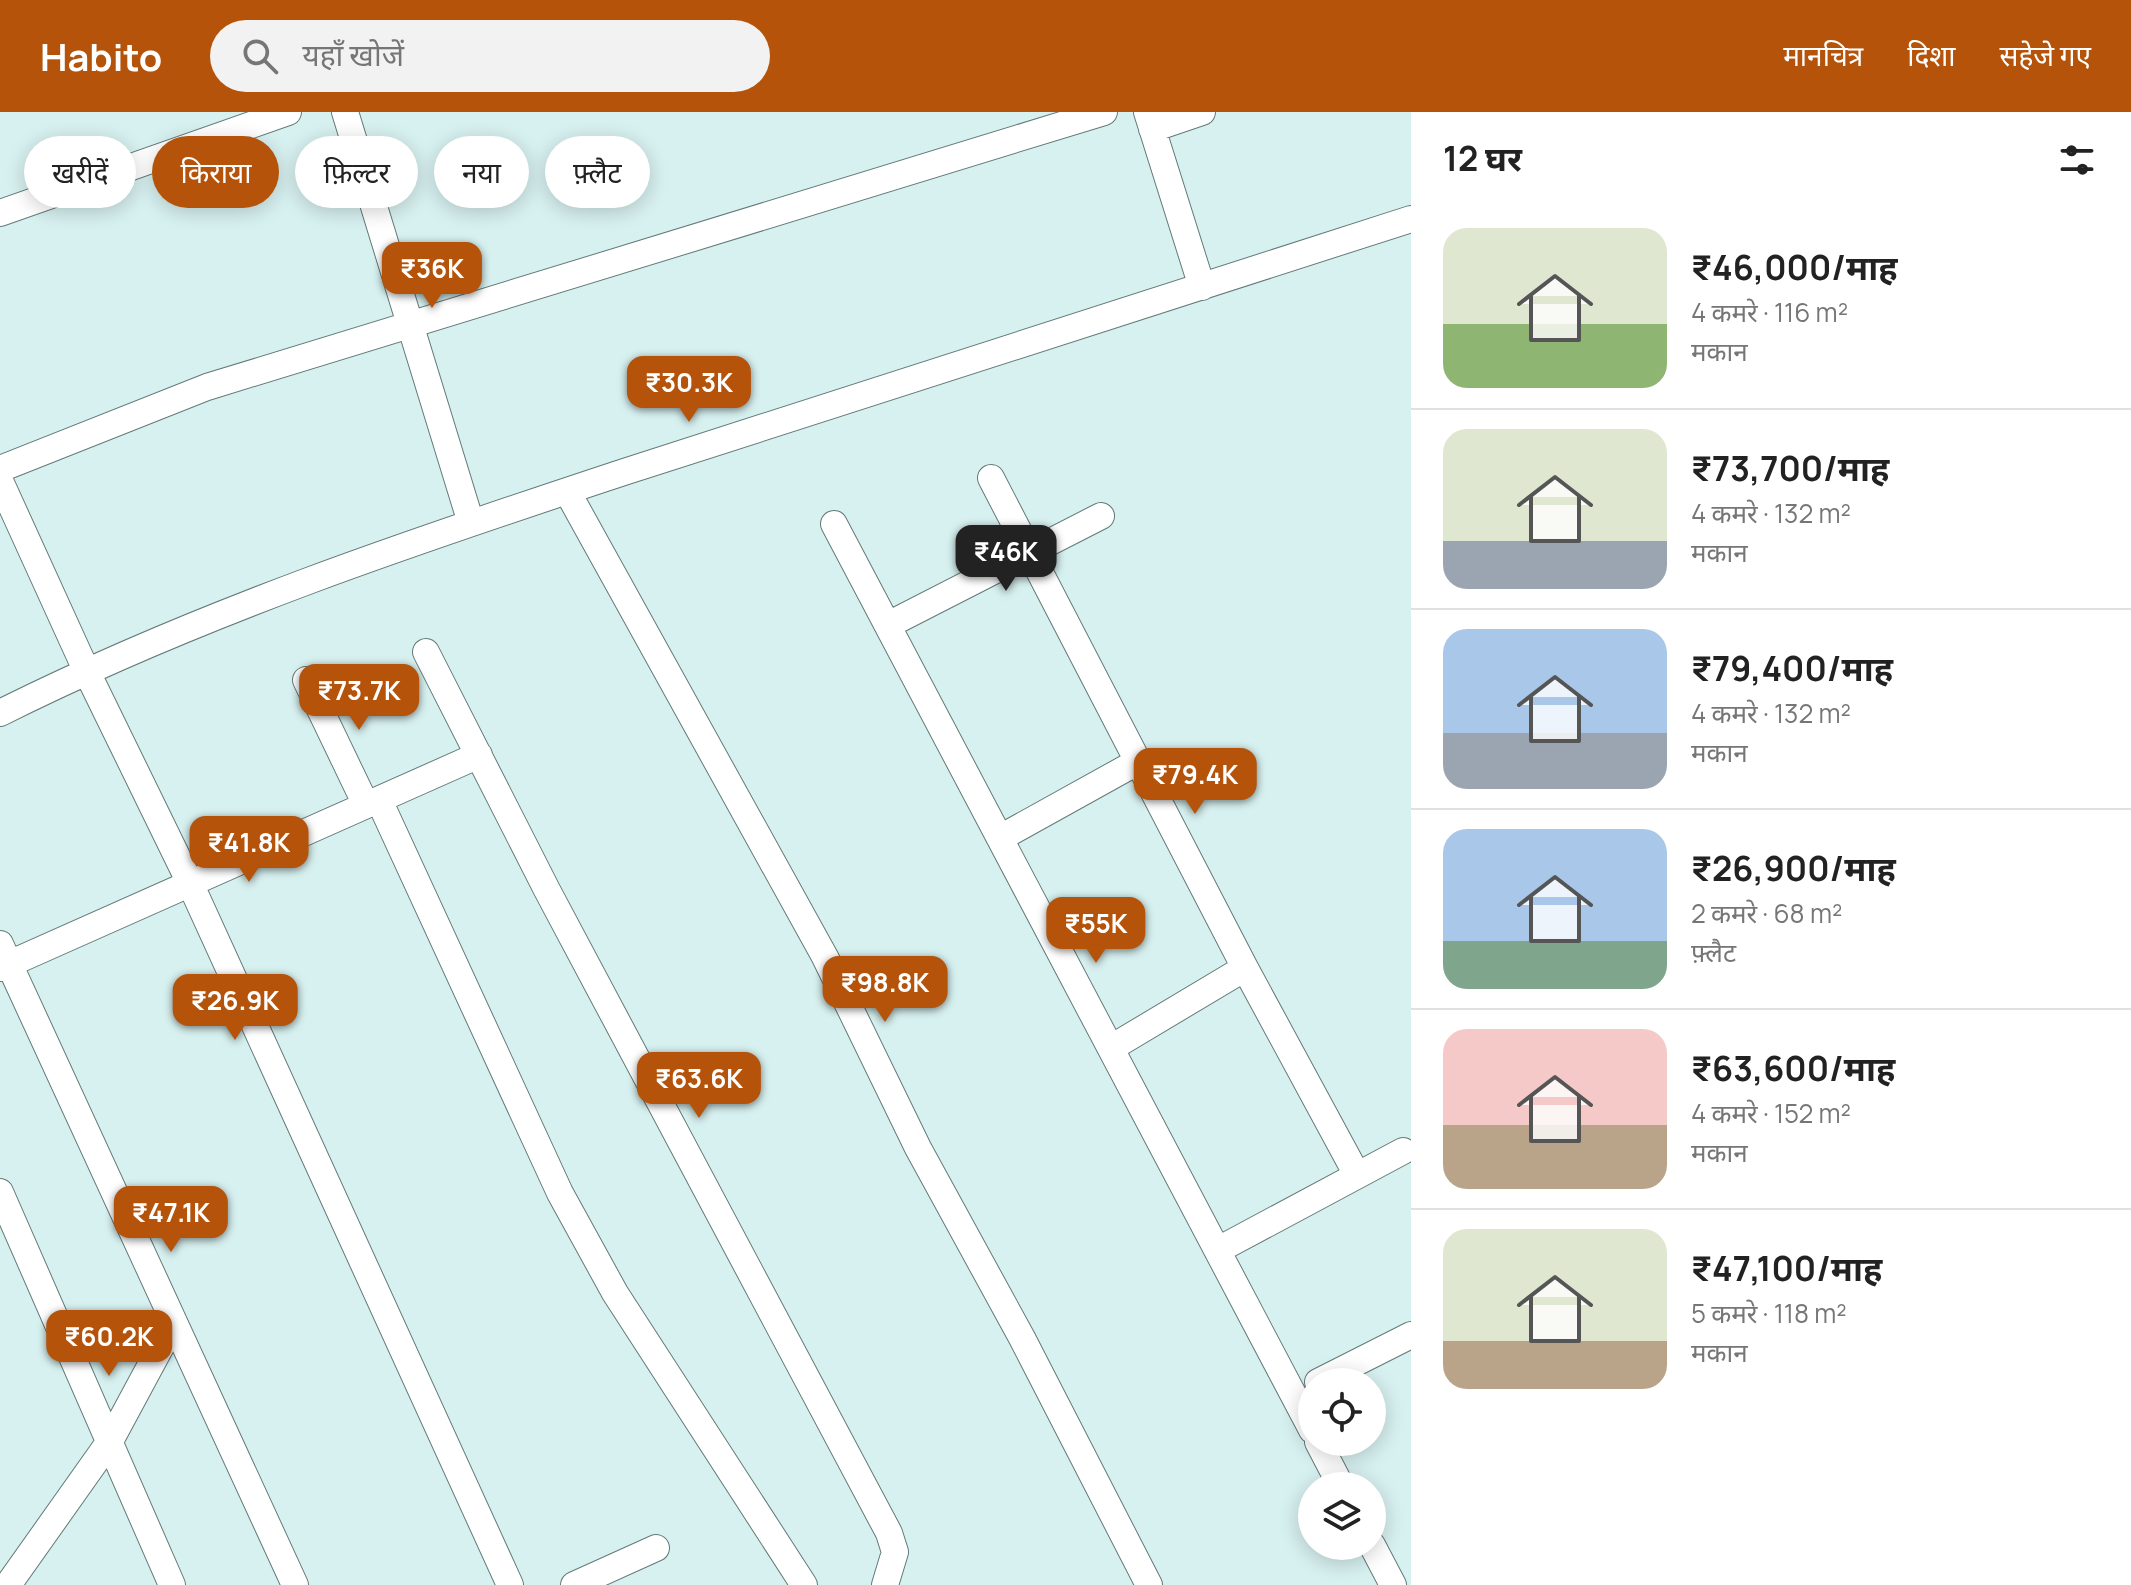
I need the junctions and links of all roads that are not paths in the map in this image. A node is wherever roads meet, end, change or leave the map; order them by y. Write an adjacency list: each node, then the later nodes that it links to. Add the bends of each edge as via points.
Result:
1 (288, 112): 6 (street)
2 (345, 112): 9 (street)
3 (1104, 112): 9 (street)
4 (1202, 112): 5 (street)
5 (1150, 120): 8 (street)
6 (0, 213)
7 (1411, 219): 8 (street)
8 (1202, 287): 13 (street)
9 (411, 327): 10 (street, via 168,400); 15 (street)
10 (0, 469)
11 (991, 478): 17 (street)
12 (0, 481): 20 (street)
13 (567, 491): 15 (street); 49 (street, via 825,957 918,1148)
14 (1101, 516): 17 (street)
15 (471, 523): 20 (street, via 259,599)
16 (834, 524): 18 (street)
17 (1030, 553): 18 (street); 24 (street)
18 (888, 625): 26 (street)
19 (426, 652): 23 (street)
20 (86, 670): 22 (street); 27 (street)
21 (306, 680): 25 (street)
22 (0, 713)
23 (479, 755): 25 (street); 48 (street, via 889,1533 895,1552)
24 (1139, 761): 26 (street); 29 (street)
25 (372, 802): 27 (street); 47 (street, via 560,1193 615,1293)
26 (1000, 838): 30 (street)
27 (190, 883): 28 (street); 45 (street)
28 (3, 958): 35 (street)
29 (1245, 968): 30 (street); 32 (street)
30 (1111, 1048): 34 (street)
31 (1403, 1151): 32 (street)
32 (1357, 1175): 34 (street)
33 (0, 1192): 39 (street)
34 (1218, 1250): 38 (street)
35 (174, 1322): 39 (street); 44 (street)
36 (1411, 1335): 37 (street)
37 (1346, 1368)
38 (1298, 1382)
39 (110, 1441): 42 (street); 43 (street)
40 (656, 1548): 46 (street)
41 (1380, 1560): 50 (street)
42 (8, 1585)
43 (172, 1585)
44 (295, 1585)
45 (510, 1585)
46 (574, 1585)
47 (804, 1585)
48 (885, 1585)
49 (1149, 1585)
50 (1393, 1585)

